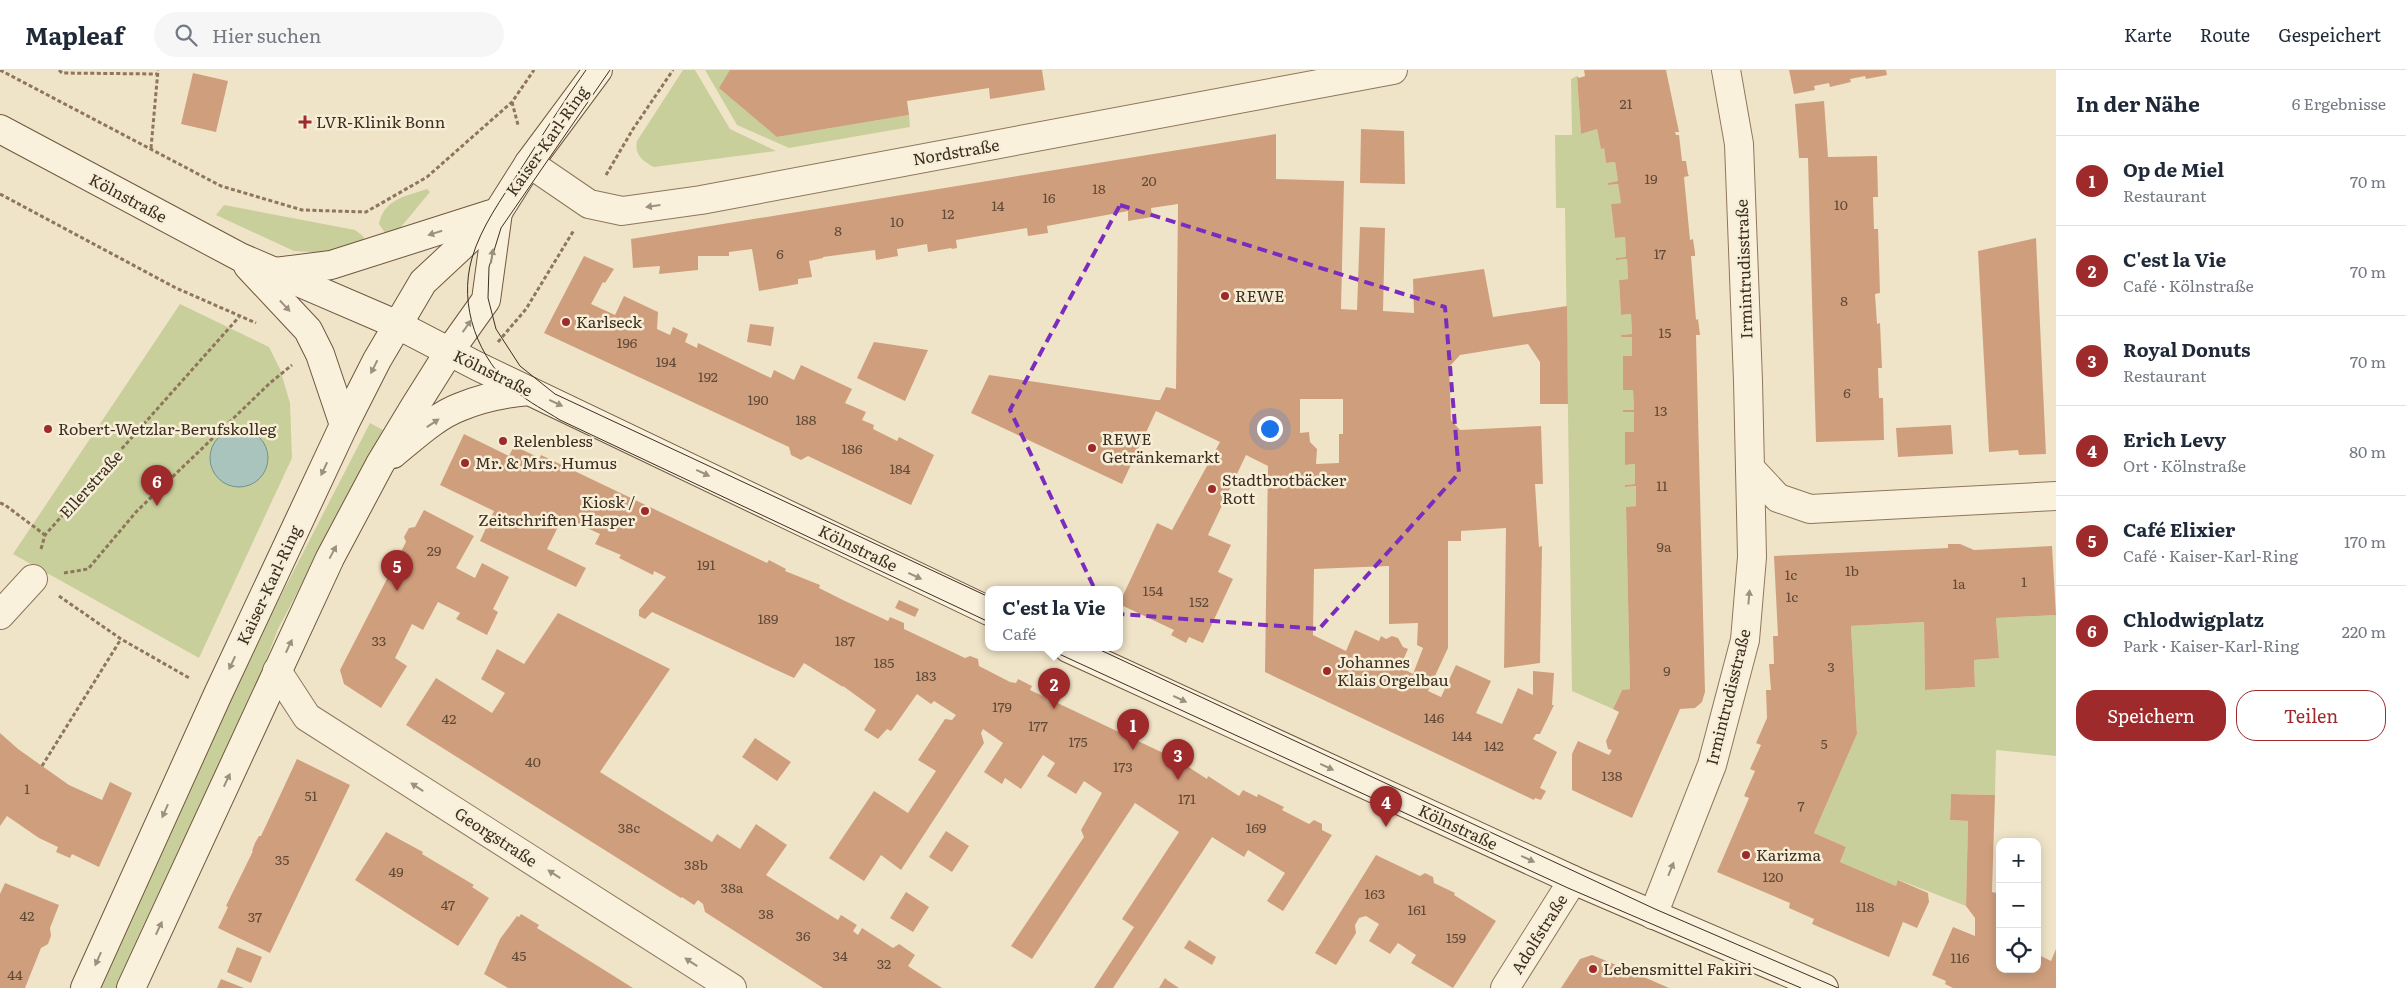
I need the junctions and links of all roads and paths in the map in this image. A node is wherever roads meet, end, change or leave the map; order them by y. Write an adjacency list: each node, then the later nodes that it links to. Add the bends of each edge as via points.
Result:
1 (0, 70): 9 (path)
2 (59, 70): 7 (path, via 62,73)
3 (534, 70): 9 (path, via 512,102 427,177 366,212 302,210 222,186)
4 (598, 70): 10 (street, Kaiser-Karl-Ring)
5 (1393, 70): 10 (street, Nordstraße, one-way to 10, via 702,200 622,211 590,204)
6 (1726, 70): 27 (street, Irmintrudisstraße, via 1739,144)
7 (157, 72): 9 (path)
8 (0, 129): 13 (street, Kölnstraße)
9 (151, 148)
10 (529, 163): 12 (street, Kaiser-Karl-Ring)
11 (0, 195): 17 (path, via 176,288)
12 (498, 212): 14 (street, one-way to 14, via 331,265); 15 (street, Kaiser-Karl-Ring); 21 (street, Kaiser-Karl-Ring, one-way to 12, via 486,300)
13 (240, 257): 14 (street, Kölnstraße); 25 (street, one-way to 25, via 308,330 320,354)
14 (275, 273): 19 (street, Kölnstraße)
15 (423, 282): 19 (street, Kaiser-Karl-Ring); 21 (street, via 418,305 421,327 430,339)
16 (526, 309): 20 (path)
17 (240, 317): 18 (path); 30 (path, Ellerstraße)
18 (263, 325)
19 (400, 326): 21 (street, Kölnstraße); 24 (street, via 420,353 422,376); 25 (street, Kaiser-Karl-Ring, one-way to 25)
20 (508, 330)
21 (449, 352): 23 (street, Kölnstraße); 24 (street, Kaiser-Karl-Ring)
22 (298, 359): 31 (path, via 136,512 88,569)
23 (529, 391): 26 (street, one-way to 23, via 432,423 460,407); 32 (street, Kölnstraße, one-way to 32)
24 (415, 406): 26 (street, Kaiser-Karl-Ring)
25 (344, 425): 41 (street, Kaiser-Karl-Ring, one-way to 41)
26 (380, 464): 36 (street, Kaiser-Karl-Ring, one-way to 26, via 330,558)
27 (1750, 468): 28 (street, via 1778,498 1810,509); 40 (street, Irmintrudisstraße, one-way to 27, via 1712,765 1746,640 1752,557)
28 (2056, 496)
29 (0, 504): 30 (path)
30 (45, 534): 31 (path, Ellerstraße)
31 (33, 579): 33 (street); 34 (path)
32 (985, 609)
33 (0, 615)
34 (121, 639): 37 (path); 38 (path)
35 (1075, 651): 39 (street, Kölnstraße, one-way to 39)
36 (277, 671): 42 (street, Kaiser-Karl-Ring, one-way to 36); 43 (street, Georgstraße, one-way to 36, via 307,717)
37 (198, 683)
38 (42, 766)
39 (1573, 880): 40 (street, Kölnstraße); 44 (street, Adolfstraße)
40 (1653, 915): 45 (street, Kölnstraße)
41 (85, 988)
42 (131, 988)
43 (732, 988)
44 (1505, 988)
45 (1824, 988)

